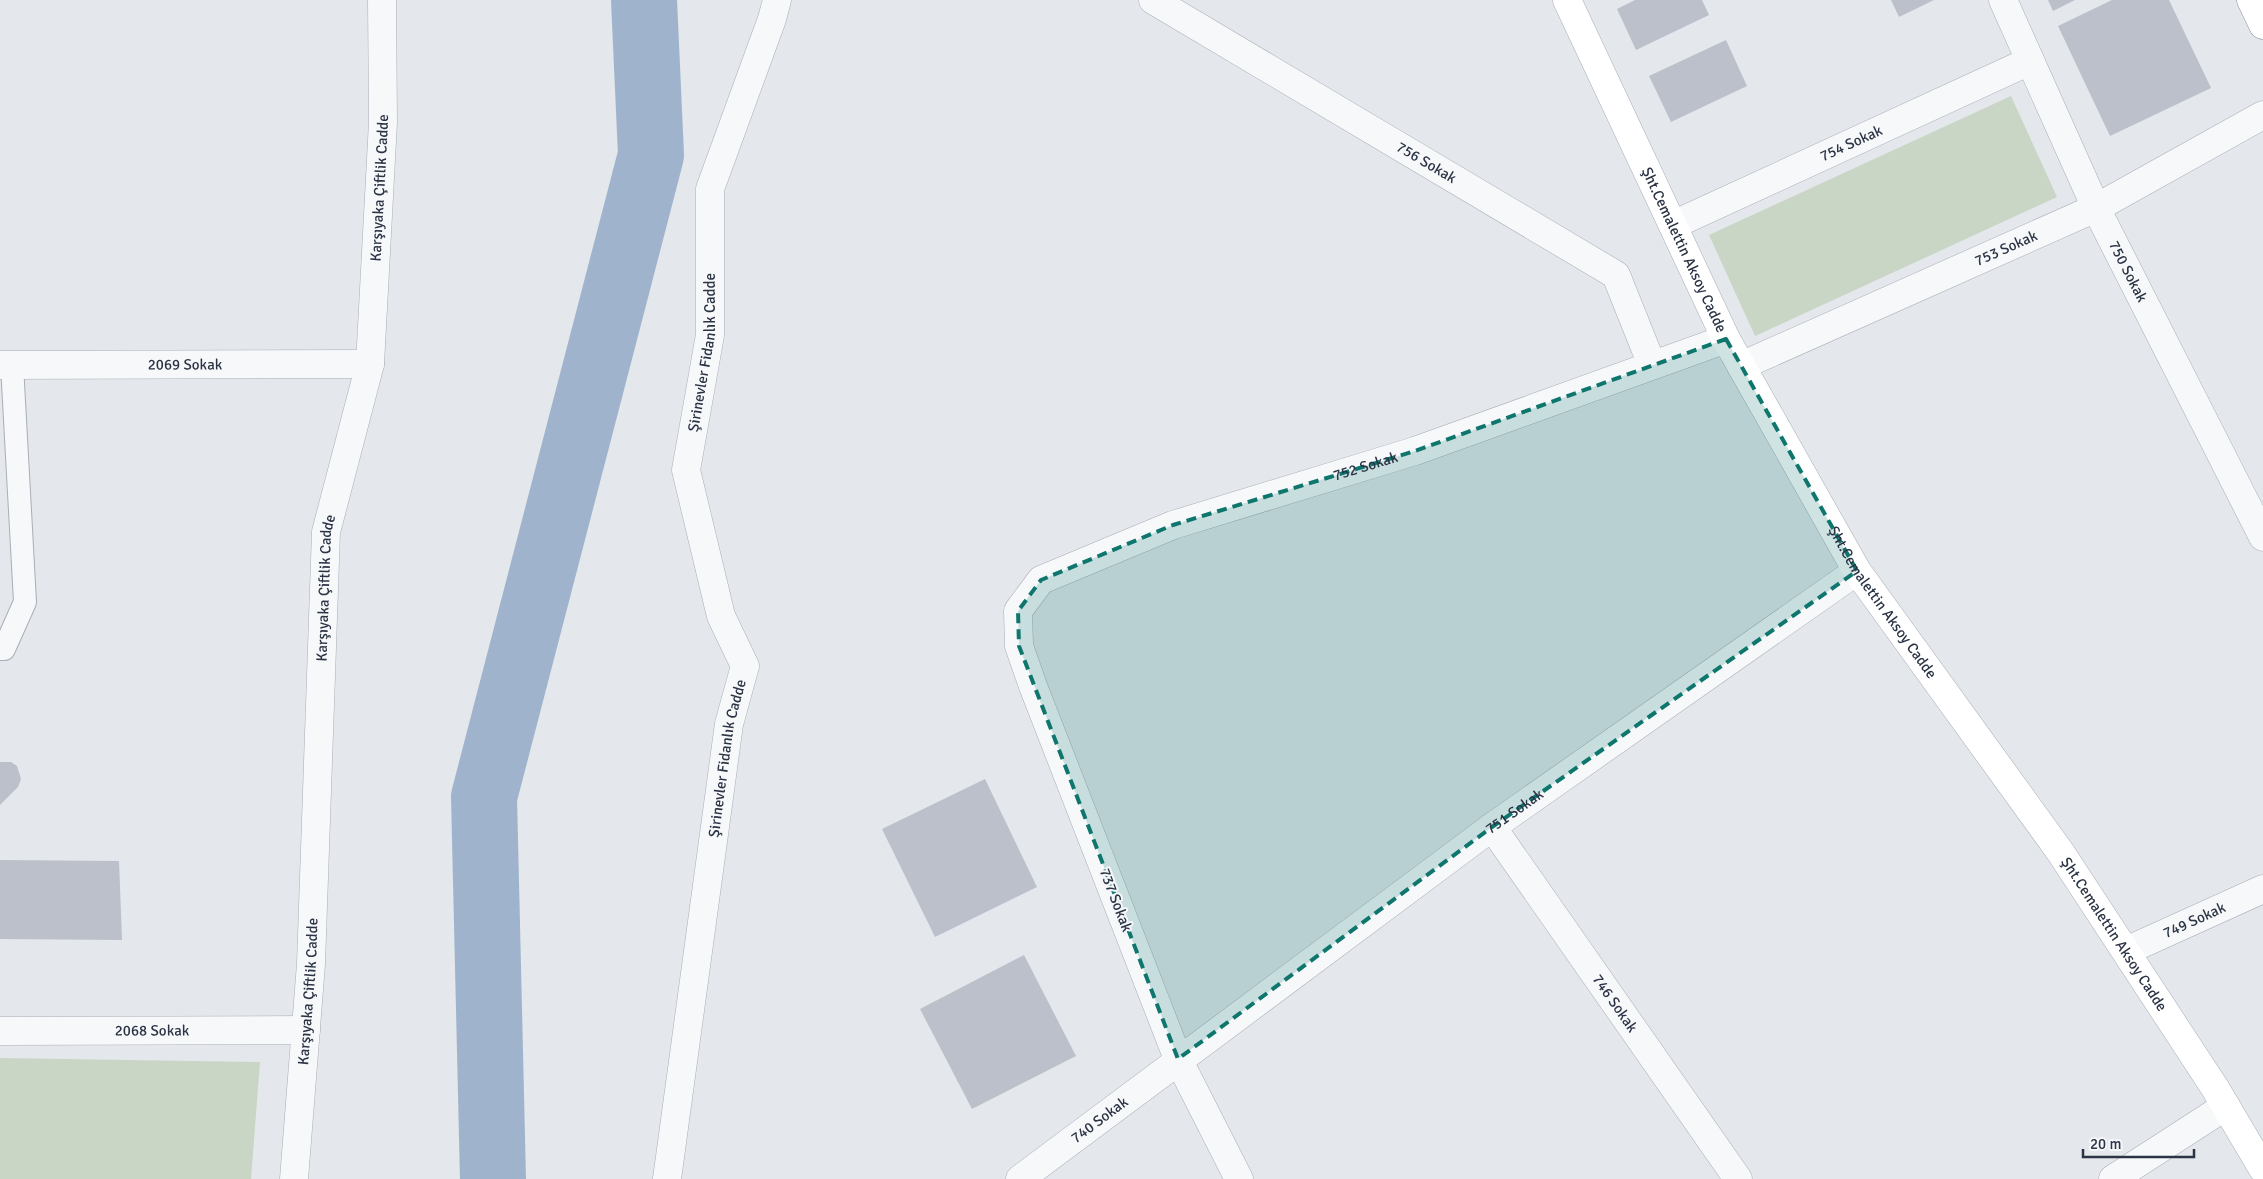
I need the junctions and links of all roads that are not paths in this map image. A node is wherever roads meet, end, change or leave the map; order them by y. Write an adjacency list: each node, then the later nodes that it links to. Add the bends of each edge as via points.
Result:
1 (382, 0): 13 (street, Karşıyaka Çiftlik Cadde, via 383,122)
2 (777, 0): 30 (street, Şirinevler Fidanlık Cadde, via 710,189 710,335 686,470 721,616 745,666 729,724)
3 (1153, 0): 15 (street, 756 Sokak, via 1616,275)
4 (1567, 0): 11 (main road, Şht.Cemalettin Aksoy Cadde)
5 (2003, 0): 8 (street, 750 Sokak)
6 (2252, 0): 7 (main road)
7 (2263, 25)
8 (2030, 61): 10 (street, 750 Sokak); 11 (street, 754 Sokak)
9 (2263, 115): 10 (street, 753 Sokak)
10 (2096, 208): 16 (street, 753 Sokak); 17 (street, 750 Sokak)
11 (1673, 225): 12 (main road, Şht.Cemalettin Aksoy Cadde)
12 (1726, 339): 15 (street, 752 Sokak); 16 (main road, Şht.Cemalettin Aksoy Cadde)
13 (370, 364): 14 (street, 2069 Sokak); 24 (street, Karşıyaka Çiftlik Cadde, via 326,532)
14 (6, 365): 20 (lane, via 25,602 4,648)
15 (1652, 365): 19 (street, 752 Sokak, via 1415,451 1173,524 1041,580)
16 (1741, 366): 18 (main road, Şht.Cemalettin Aksoy Cadde)
17 (2263, 537)
18 (1857, 571): 21 (street, 751 Sokak); 23 (main road, Şht.Cemalettin Aksoy Cadde, via 2061,853)
19 (1018, 612): 26 (street, 737 Sokak, via 1019,646 1032,686)
20 (0, 649)
21 (1492, 827): 26 (street, 751 Sokak); 33 (street, 746 Sokak)
22 (2263, 889): 23 (street, 749 Sokak)
23 (2126, 951): 27 (main road, Şht.Cemalettin Aksoy Cadde)
24 (306, 1030): 25 (street, 2068 Sokak); 29 (street, Karşıyaka Çiftlik Cadde)
25 (0, 1031)
26 (1178, 1059): 31 (street, 740 Sokak); 32 (street, 737 Sokak)
27 (2226, 1106): 28 (main road, Şht.Cemalettin Aksoy Cadde); 34 (street)
28 (2263, 1169)
29 (294, 1179)
30 (667, 1179)
31 (1020, 1179)
32 (1239, 1179)
33 (1738, 1179)
34 (2113, 1179)

